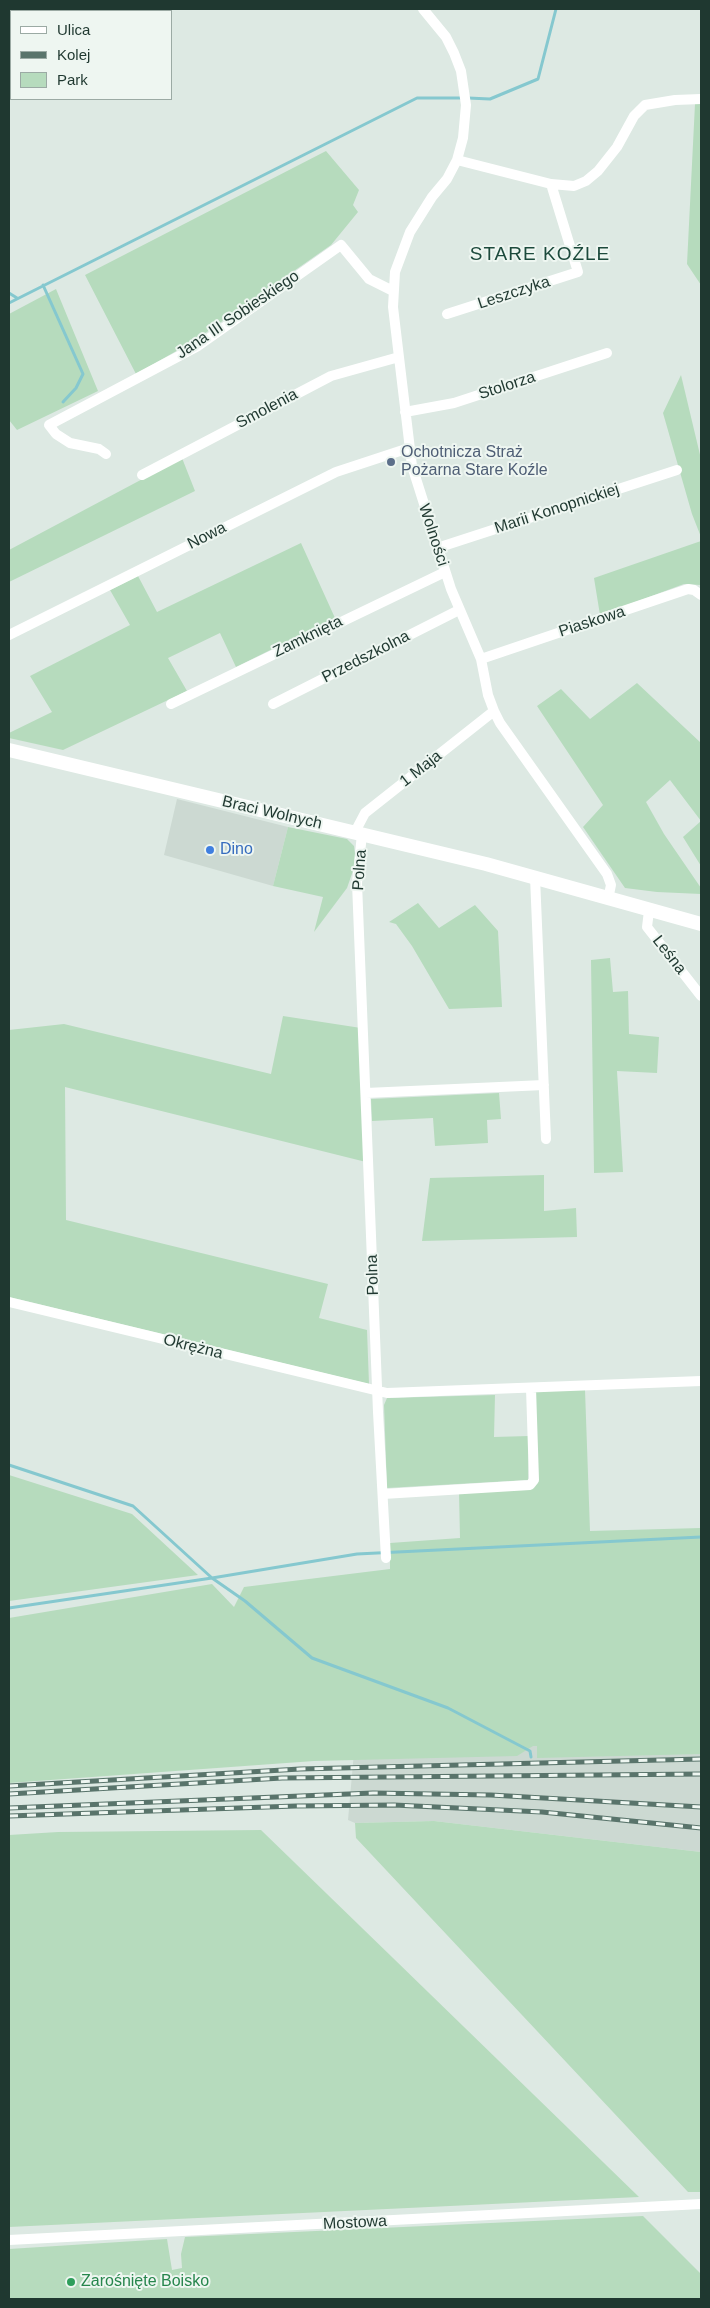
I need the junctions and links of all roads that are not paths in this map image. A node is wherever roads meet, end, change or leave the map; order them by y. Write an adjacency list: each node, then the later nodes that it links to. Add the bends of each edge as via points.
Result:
1 (423, 9): 3 (street, Wolności, via 446,37 461,71 466,105)
2 (701, 99): 4 (street, via 645,106 634,116 617,147 593,176 574,186)
3 (457, 160): 4 (street); 5 (street, Wolności, via 410,232 394,272)
4 (551, 184): 6 (street, Leszczyka, via 578,272)
5 (392, 290): 8 (street, Wolności); 11 (street, Jana III Sobieskiego, via 369,279 341,245 198,346 49,424 56,434 70,443 99,449)
6 (447, 314)
7 (607, 353): 9 (street, Stolorza, via 454,403)
8 (399, 357): 9 (street, Wolności); 13 (street, Smolenia, via 331,376)
9 (406, 412): 10 (street, Wolności)
10 (409, 448): 14 (street, Wolności); 18 (street, Nowa, via 336,472)
11 (106, 454)
12 (677, 470): 14 (street, Marii Konopnickiej)
13 (142, 475)
14 (437, 548): 15 (street, Wolności)
15 (445, 572): 17 (street, Wolności); 20 (street, Zamknięta)
16 (701, 595): 19 (street, Piaskowa, via 688,589)
17 (459, 610): 19 (street, Wolności); 21 (street, Przedszkolna)
18 (9, 635)
19 (481, 659): 22 (street, Wolności)
20 (171, 704)
21 (273, 704)
22 (494, 711): 24 (street, 1 Maja, via 365,813); 26 (street, Wolności, via 607,874 611,885)
23 (9, 750): 24 (main road, Braci Wolnych)
24 (359, 833): 25 (main road, Braci Wolnych); 31 (street, Polna, via 357,883)
25 (535, 877): 26 (main road, Braci Wolnych); 30 (street)
26 (608, 899): 27 (main road, Braci Wolnych)
27 (649, 911): 28 (main road, Braci Wolnych); 29 (street, Leśna, via 647,927)
28 (701, 924)
29 (701, 996)
30 (544, 1085): 31 (street); 32 (street)
31 (366, 1093): 36 (street, Polna)
32 (546, 1139)
33 (9, 1302): 36 (street, Okrężna)
34 (701, 1381): 35 (street)
35 (531, 1388): 36 (street, via 397,1394); 37 (street, via 534,1480 530,1485)
36 (377, 1392): 37 (street, Polna)
37 (382, 1494): 38 (street, Polna)
38 (386, 1554)
39 (701, 2204): 40 (street, Mostowa)
40 (9, 2240)

